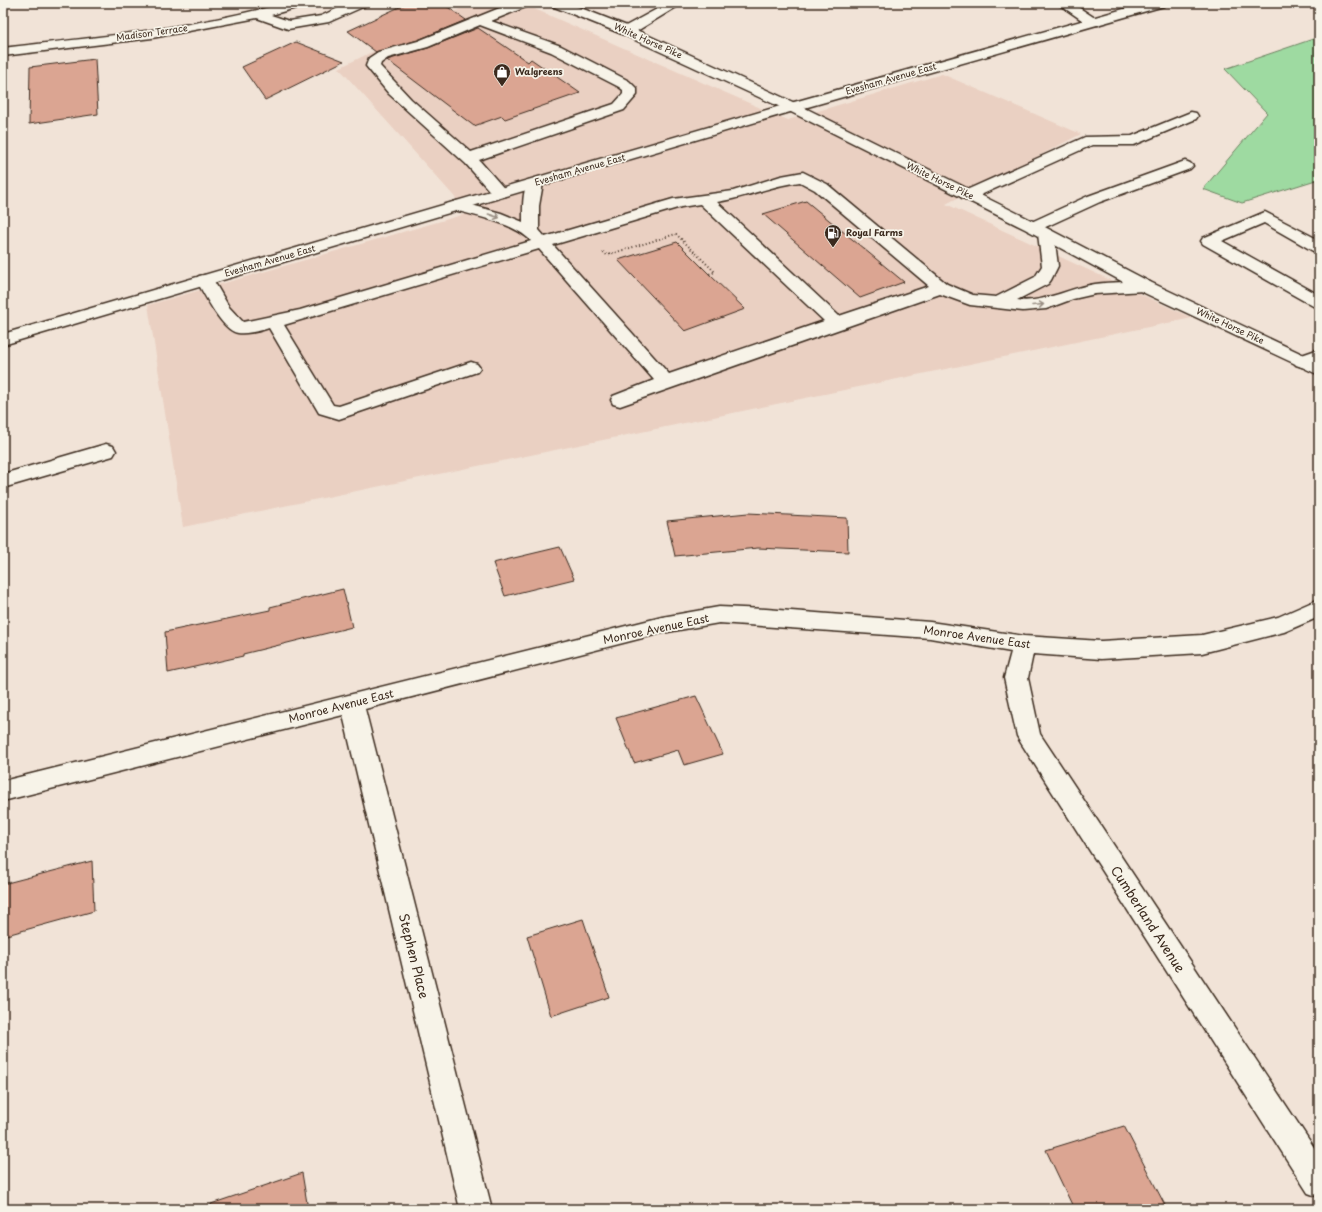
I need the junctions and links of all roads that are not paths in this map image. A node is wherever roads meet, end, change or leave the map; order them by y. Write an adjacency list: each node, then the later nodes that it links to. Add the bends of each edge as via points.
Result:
1 (298, 3): 8 (main road, Madison Terrace)
2 (360, 3): 8 (main road, via 324,19 288,25)
3 (523, 3): 9 (main road)
4 (557, 3): 11 (main road, White Horse Pike)
5 (677, 3): 11 (main road)
6 (1063, 3): 10 (main road)
7 (1159, 3): 10 (main road, Evesham Avenue East)
8 (260, 15): 12 (main road, Madison Terrace, via 155,33)
9 (480, 20): 15 (main road, via 423,44 383,55 374,61 373,66 384,81); 15 (main road, via 556,49 624,84 630,88 630,95 619,107)
10 (1094, 22): 13 (main road, Evesham Avenue East)
11 (627, 31): 13 (main road, White Horse Pike)
12 (3, 52)
13 (792, 107): 17 (main road, Evesham Avenue East); 19 (main road, White Horse Pike)
14 (1191, 116): 19 (main road, via 1134,141 1090,140)
15 (468, 158): 18 (main road)
16 (1185, 166): 22 (main road, via 1094,199)
17 (534, 183): 18 (main road, Evesham Avenue East); 23 (main road, via 531,206)
18 (500, 193): 21 (main road, Evesham Avenue East)
19 (968, 195): 22 (main road, White Horse Pike)
20 (704, 199): 23 (main road, via 679,202); 27 (main road, via 735,196 786,179 803,177 821,187); 31 (main road)
21 (457, 206): 23 (main road, one-way to 23, via 495,216); 25 (main road, Evesham Avenue East)
22 (1040, 230): 26 (main road, White Horse Pike); 28 (main road, via 1050,266 1042,280)
23 (536, 238): 30 (main road); 36 (main road)
24 (1319, 247): 29 (main road, via 1265,217 1209,241)
25 (204, 280): 30 (main road, via 222,310 239,328); 32 (main road, Evesham Avenue East)
26 (1144, 286): 28 (main road, one-way to 26, via 1023,306 1046,304 1068,295 1095,289); 33 (main road, White Horse Pike)
27 (941, 288): 28 (main road, via 970,300); 31 (main road)
28 (999, 302)
29 (1319, 302)
30 (274, 322): 34 (main road, via 326,409 339,413)
31 (836, 323): 36 (main road)
32 (3, 340)
33 (1311, 358): 35 (main road, White Horse Pike)
34 (471, 368)
35 (1319, 369)
36 (666, 382): 37 (main road)
37 (620, 400)
38 (106, 451): 39 (main road)
39 (3, 481)
40 (1319, 606): 41 (main road, Monroe Avenue East, via 1284,624 1202,644 1101,650)
41 (1024, 645): 42 (main road, Monroe Avenue East, via 930,630 719,615 662,625); 44 (main road, Cumberland Avenue, via 1016,678 1029,736)
42 (352, 703): 43 (main road, Monroe Avenue East); 45 (main road, Stephen Place)
43 (3, 791)
44 (1319, 1182)
45 (476, 1209)

